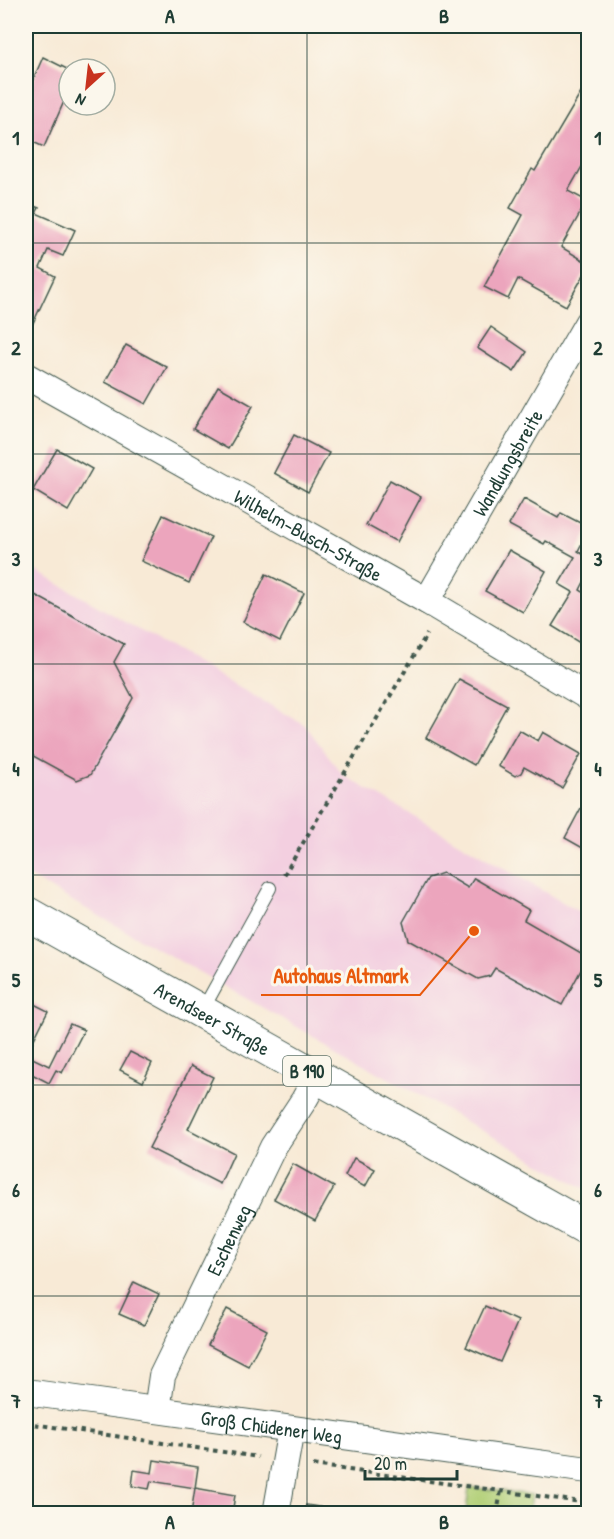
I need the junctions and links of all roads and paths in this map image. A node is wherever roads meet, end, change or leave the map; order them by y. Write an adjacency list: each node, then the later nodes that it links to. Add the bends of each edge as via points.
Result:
1 (588, 322): 3 (street, Wandlungsbreite)
2 (26, 376): 3 (street, Wilhelm-Busch-Straße)
3 (434, 605): 4 (street, Wilhelm-Busch-Straße); 5 (path, via 286,872)
4 (588, 697)
5 (270, 888): 7 (lane)
6 (26, 913): 7 (main road, Arendseer Straße / B 190)
7 (201, 1012): 8 (main road, Arendseer Straße / B 190)
8 (317, 1077): 9 (main road, Arendseer Straße / B 190); 11 (street, Eschenweg, via 273,1147 162,1376)
9 (588, 1229)
10 (26, 1392): 11 (street, Groß Chüdener Weg)
11 (157, 1410): 12 (street, Groß Chüdener Weg)
12 (291, 1429): 13 (street, Groß Chüdener Weg); 15 (street)
13 (588, 1470)
14 (501, 1491): 16 (path)
15 (276, 1514)
16 (497, 1514)

